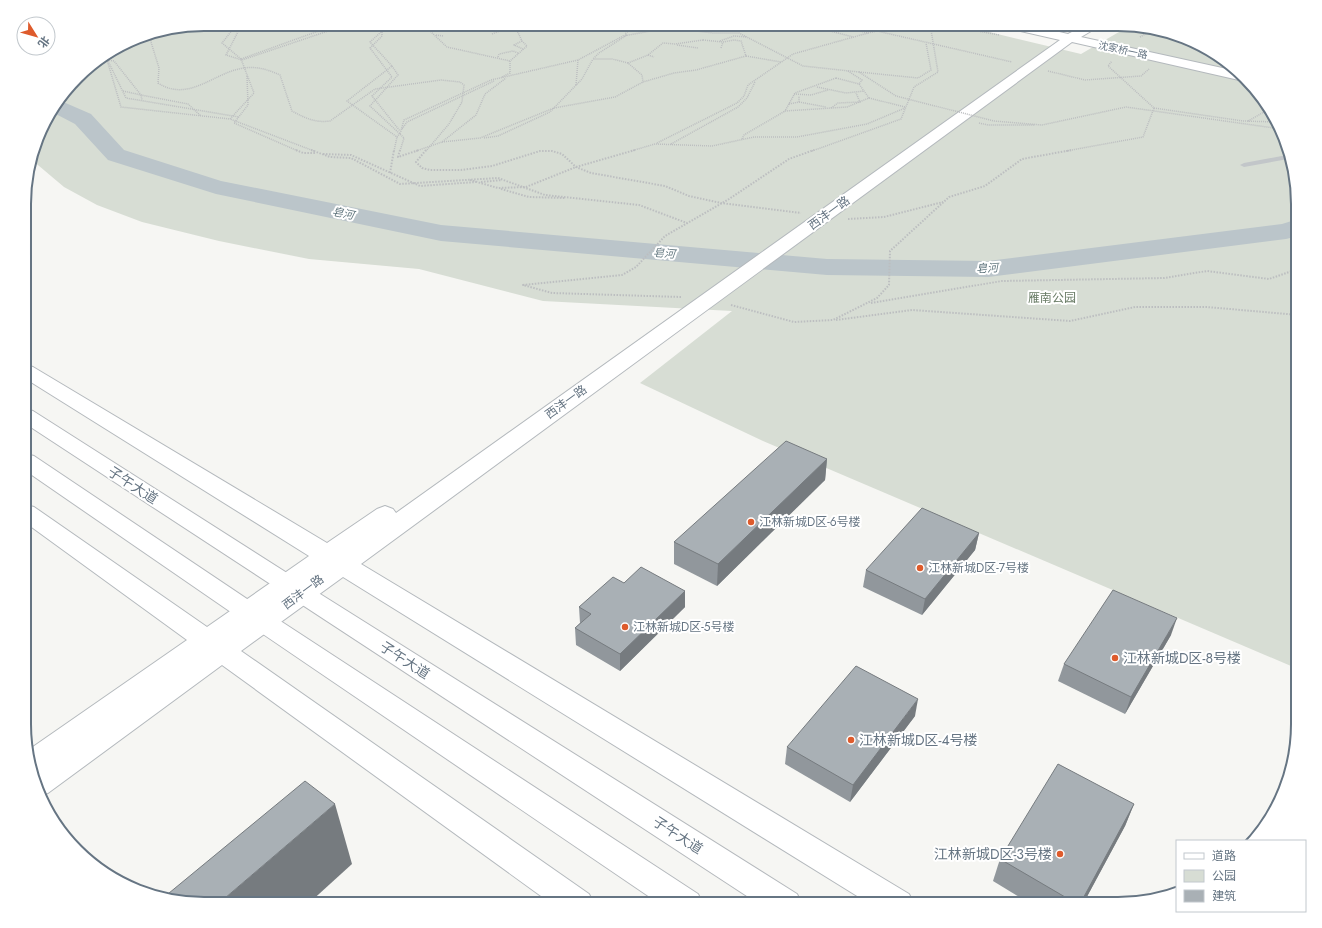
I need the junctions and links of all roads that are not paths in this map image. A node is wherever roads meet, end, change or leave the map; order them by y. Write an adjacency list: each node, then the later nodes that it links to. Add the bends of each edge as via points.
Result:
1 (1038, 31): 2 (main road, 沈家桥一路)
2 (1072, 32): 3 (main road, 沈家桥一路); 4 (main road, 西沣一路); 5 (main road, 沈家桥一路, via 1122,50)
3 (1217, 62)
4 (1024, 66): 8 (main road, 西沣一路, via 809,214); 8 (main road, 西沣一路, via 959,118 824,217)
5 (1232, 74)
6 (1285, 158): 7 (lane)
7 (1244, 165)
8 (778, 243): 13 (main road, 西沣一路)
9 (31, 373): 13 (main road)
10 (31, 418): 14 (main road, 子午大道)
11 (31, 464): 15 (main road)
12 (31, 516): 16 (main road)
13 (334, 560): 14 (main road, 西沣一路); 22 (main road)
14 (293, 589): 15 (main road, 西沣一路); 21 (main road, 子午大道)
15 (256, 617): 16 (main road, 西沣一路); 20 (main road)
16 (213, 646): 17 (main road, 西沣一路); 18 (main road, 西沣一路); 19 (main road)
17 (35, 761)
18 (41, 782)
19 (568, 897)
20 (676, 897)
21 (775, 897)
22 (887, 897)

